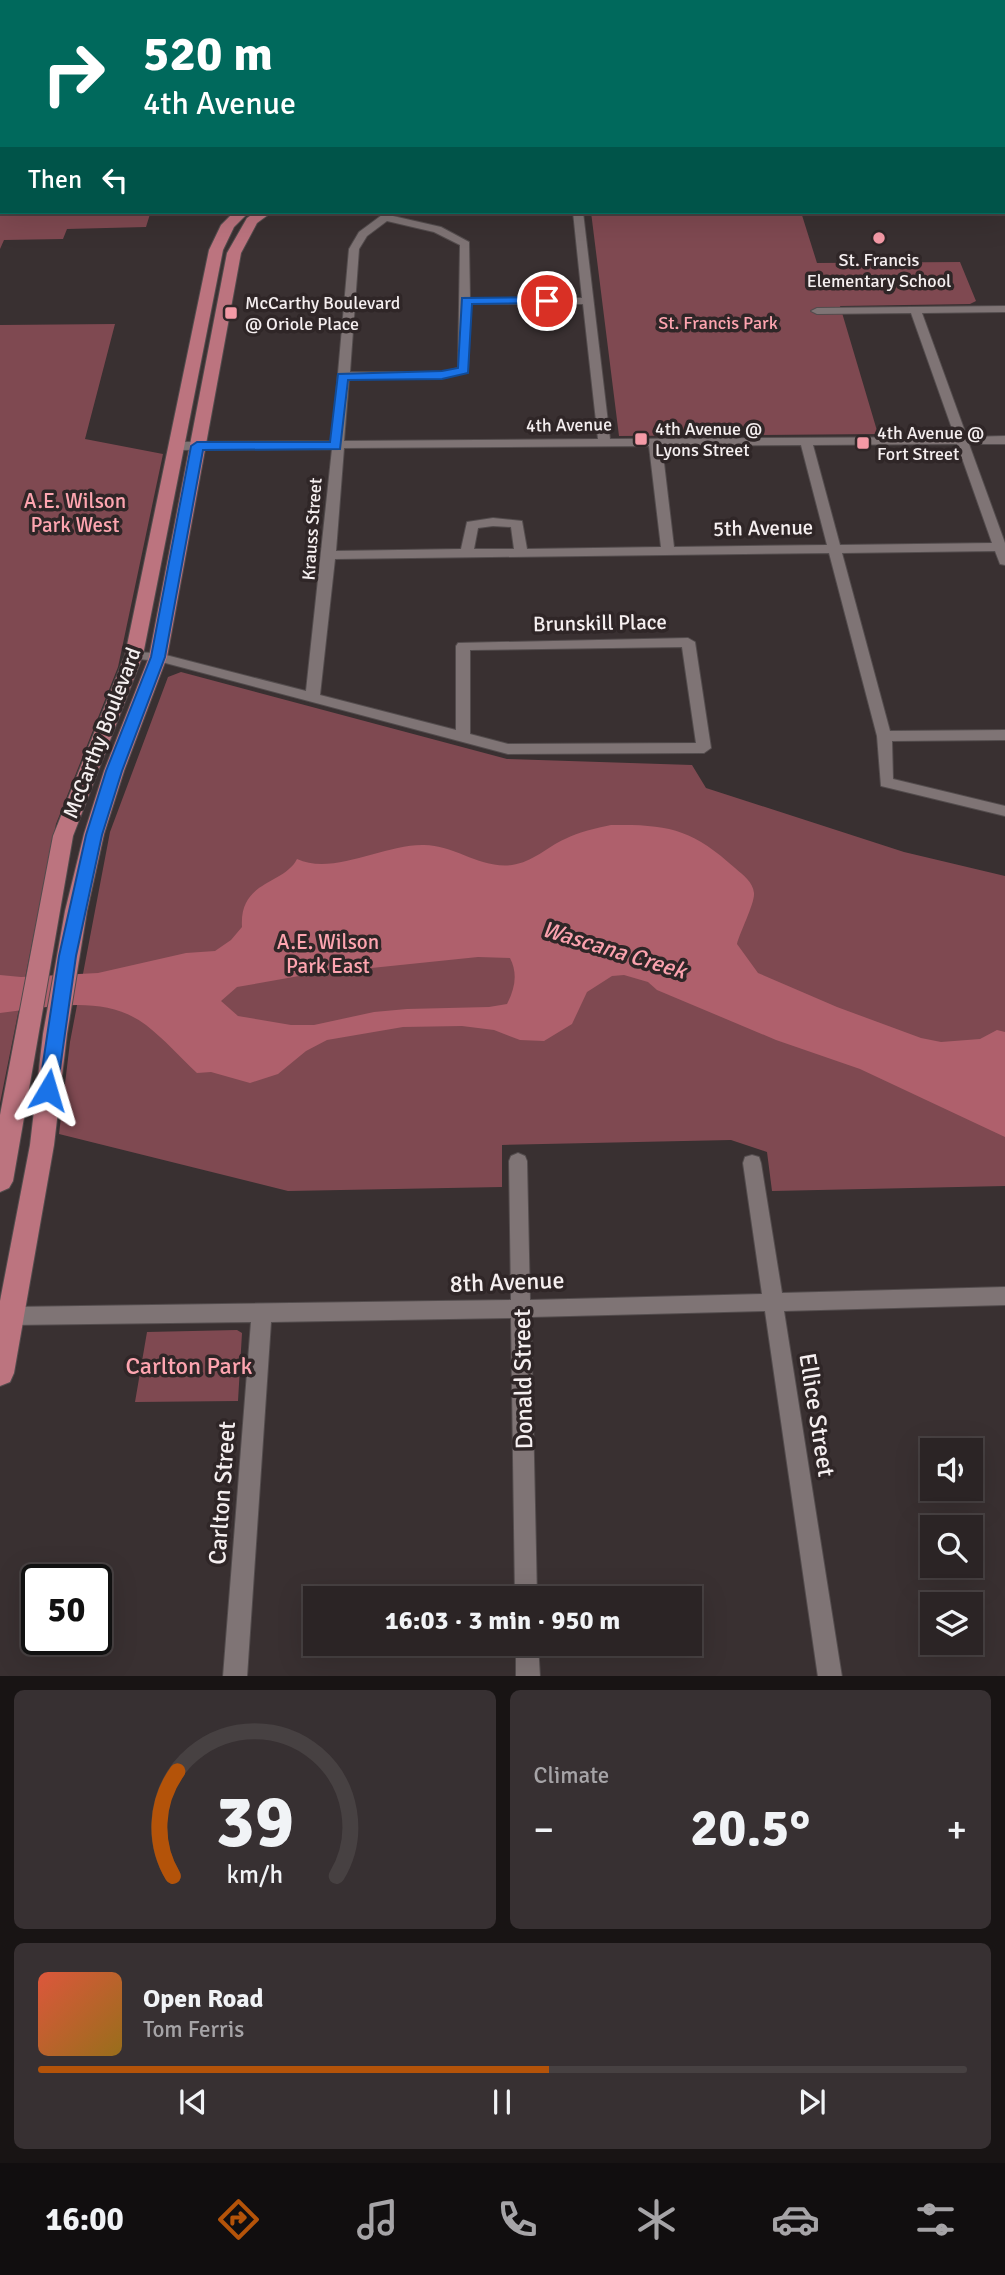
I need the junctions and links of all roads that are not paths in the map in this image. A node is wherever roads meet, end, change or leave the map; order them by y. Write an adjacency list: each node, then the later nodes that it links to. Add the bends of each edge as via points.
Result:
1 (240, 214): 16 (main road, McCarthy Boulevard, via 228,225 216,250)
2 (261, 214): 17 (main road, McCarthy Boulevard, via 252,221 234,253)
3 (388, 214): 6 (street, via 465,244); 10 (street, Krauss Street, via 363,234 354,249)
4 (578, 214): 5 (street)
5 (587, 300): 6 (street); 14 (street)
6 (466, 301): 10 (street, via 464,370 442,375)
7 (915, 309): 8 (street); 9 (street); 11 (street)
8 (1005, 309)
9 (817, 311)
10 (342, 376): 18 (street, Krauss Street)
11 (963, 440): 12 (street, 4th Avenue); 13 (street, 4th Avenue); 19 (street)
12 (1005, 440)
13 (806, 441): 15 (street, 4th Avenue); 20 (street)
14 (604, 442): 15 (street, 4th Avenue); 18 (street, 4th Avenue)
15 (655, 442): 21 (street)
16 (176, 446): 17 (street, 4th Avenue); 26 (main road, McCarthy Boulevard)
17 (197, 446): 18 (street, 4th Avenue); 27 (main road, McCarthy Boulevard)
18 (336, 446): 24 (street, Krauss Street)
19 (1002, 547): 20 (street, 5th Avenue); 25 (street)
20 (834, 549): 21 (street, 5th Avenue); 30 (street)
21 (668, 550): 22 (street, 5th Avenue)
22 (521, 551): 23 (street, 5th Avenue); 23 (street, via 517,524 493,522 472,525)
23 (467, 552): 24 (street, 5th Avenue)
24 (329, 555): 28 (street, Krauss Street)
25 (1005, 561)
26 (134, 655): 27 (street, Brunskill Place); 35 (main road, McCarthy Boulevard, via 63,836)
27 (158, 657): 28 (street, Brunskill Place); 38 (main road, McCarthy Boulevard, via 94,835 68,956 19,1272)
28 (313, 697): 31 (street, Brunskill Place)
29 (1005, 735): 30 (street)
30 (884, 736): 32 (street, via 886,782)
31 (463, 738): 31 (street, Brunskill Place, via 508,749 705,748 688,642 463,646)
32 (1005, 811)
33 (518, 1161): 39 (street, Donald Street)
34 (752, 1163): 37 (street, Ellice Street)
35 (0, 1181)
36 (1005, 1296): 37 (street, 8th Avenue)
37 (773, 1302): 39 (street, 8th Avenue); 46 (street, Ellice Street)
38 (5, 1304): 40 (street, 8th Avenue); 41 (main road)
39 (522, 1308): 40 (street, 8th Avenue); 42 (street, Donald Street)
40 (262, 1313): 44 (street, Carlton Street)
41 (1, 1364)
42 (526, 1586)
43 (527, 1656): 45 (street)
44 (235, 1676)
45 (528, 1676)
46 (830, 1676)

